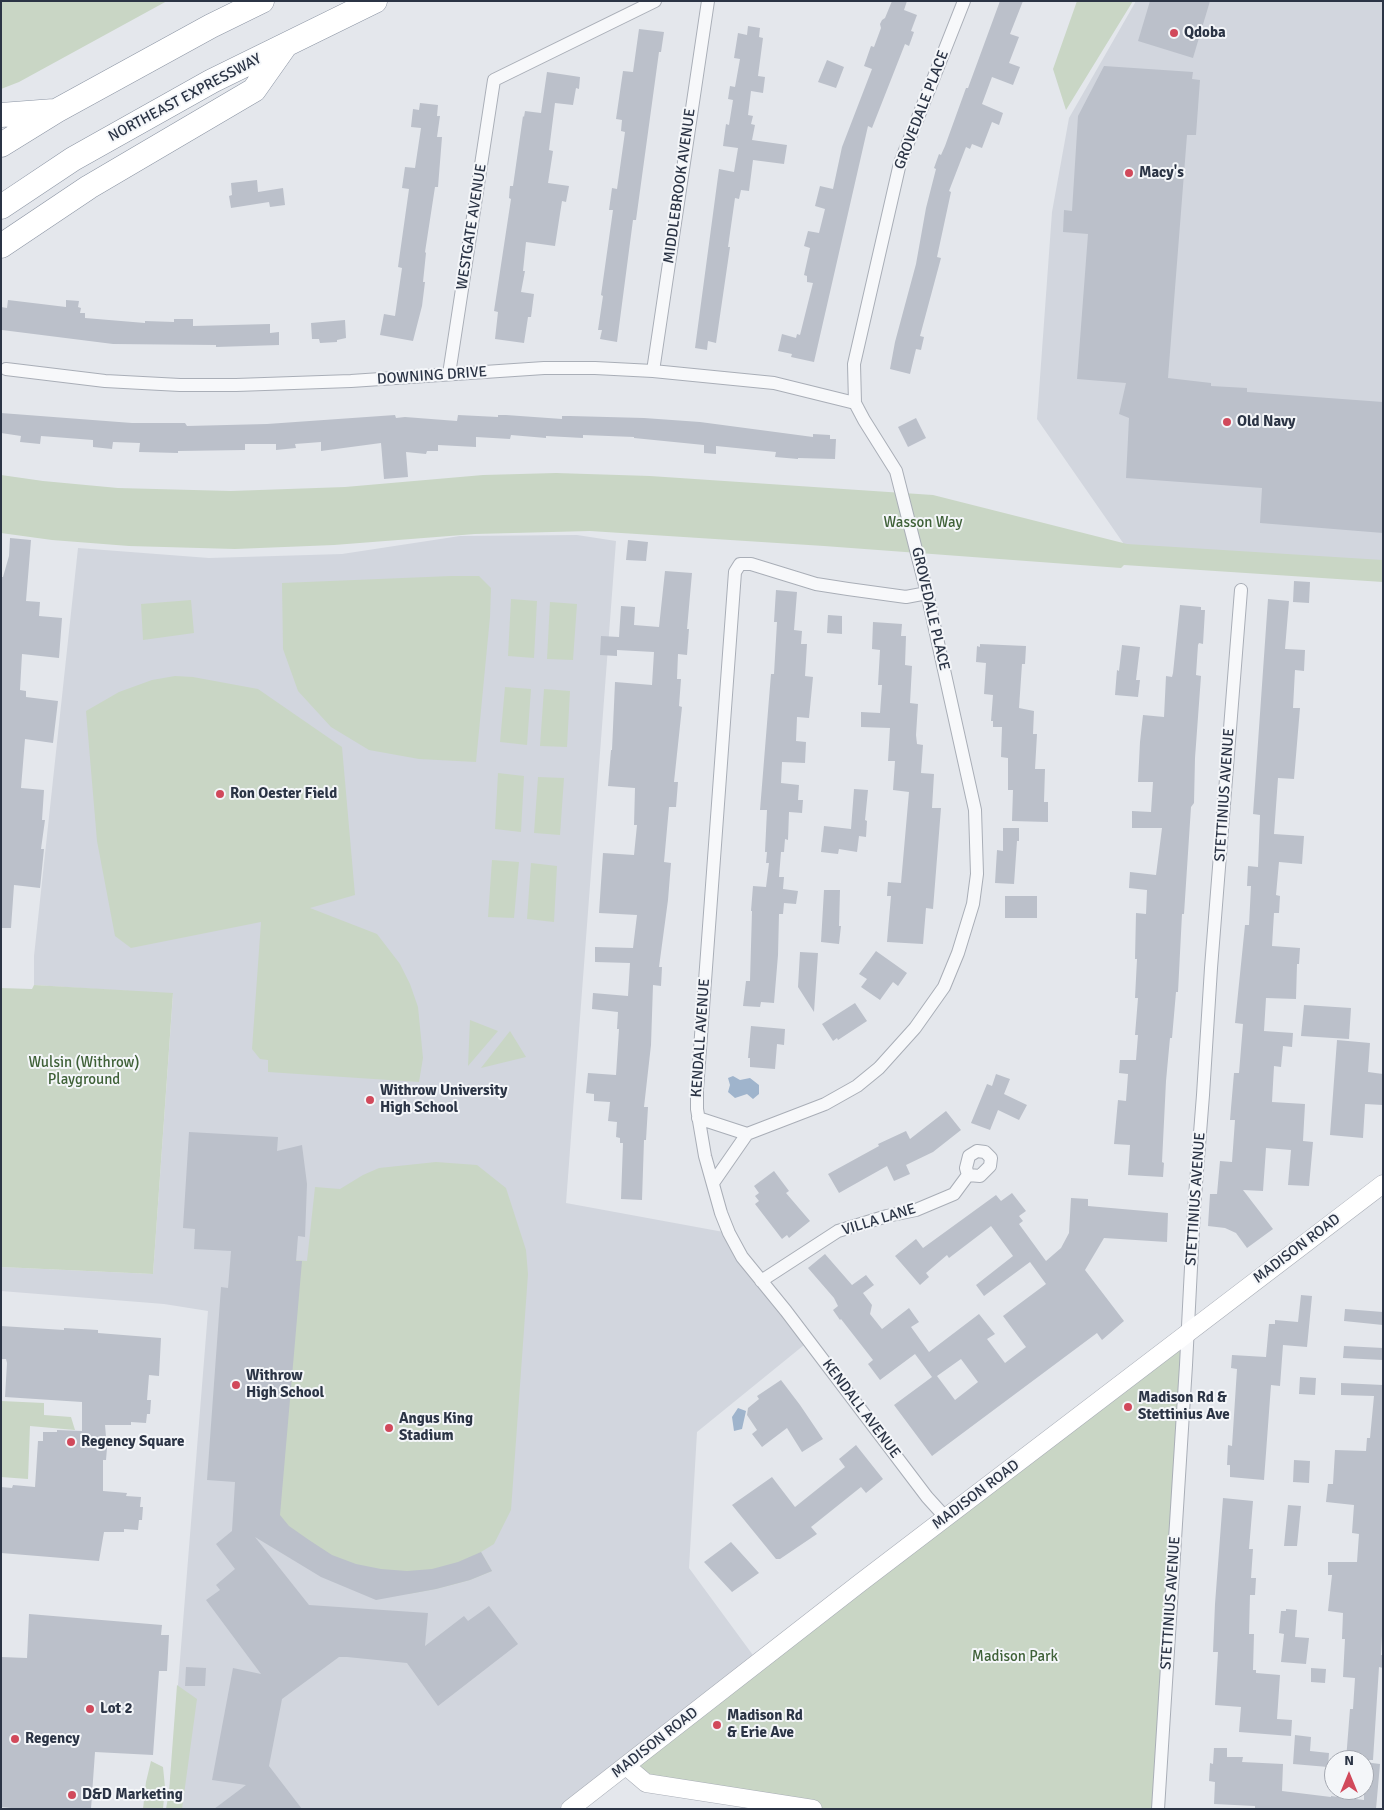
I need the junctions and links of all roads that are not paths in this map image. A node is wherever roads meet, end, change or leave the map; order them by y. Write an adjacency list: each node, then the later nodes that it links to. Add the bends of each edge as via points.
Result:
1 (262, 1): 7 (highway)
2 (375, 1): 6 (highway, NORTHEAST EXPRESSWAY)
3 (655, 1): 14 (street, WESTGATE AVENUE, via 494,80)
4 (708, 1): 13 (street, MIDDLEBROOK AVENUE)
5 (964, 1): 15 (street, GROVEDALE PLACE, via 900,163 854,364)
6 (286, 44): 10 (highway, NORTHEAST EXPRESSWAY, via 212,81 82,154); 11 (highway, via 254,90 89,187)
7 (56, 111): 8 (highway); 9 (highway)
8 (1, 115)
9 (1, 145)
10 (1, 207)
11 (1, 246)
12 (6, 369): 14 (street, DOWNING DRIVE, via 104,381 180,385 285,384)
13 (653, 371): 14 (street, DOWNING DRIVE, via 544,368); 15 (street, DOWNING DRIVE, via 774,383)
14 (449, 374)
15 (855, 402): 17 (street, GROVEDALE PLACE, via 896,471)
16 (1242, 590): 24 (street, STETTINIUS AVENUE, via 1210,984)
17 (927, 593): 18 (street, KENDALL AVENUE, via 906,597 816,584 752,564 740,564 735,572 697,1080); 19 (street, GROVEDALE PLACE, via 975,810 977,874 970,916 958,953 939,994 880,1068 825,1104)
18 (698, 1118): 19 (street); 21 (street, KENDALL AVENUE)
19 (747, 1134): 21 (street)
20 (968, 1175): 23 (street, VILLA LANE, via 954,1194 916,1210 838,1231)
21 (713, 1183): 23 (street, KENDALL AVENUE, via 729,1232 742,1257)
22 (1383, 1184): 24 (main road, MADISON ROAD)
23 (761, 1281): 25 (street, KENDALL AVENUE)
24 (1187, 1333): 25 (main road, MADISON ROAD); 29 (street, STETTINIUS AVENUE)
25 (946, 1518): 26 (main road, MADISON ROAD)
26 (626, 1766): 27 (main road, MADISON ROAD); 28 (main road, via 646,1783)
27 (570, 1809)
28 (814, 1809)
29 (1158, 1809)

